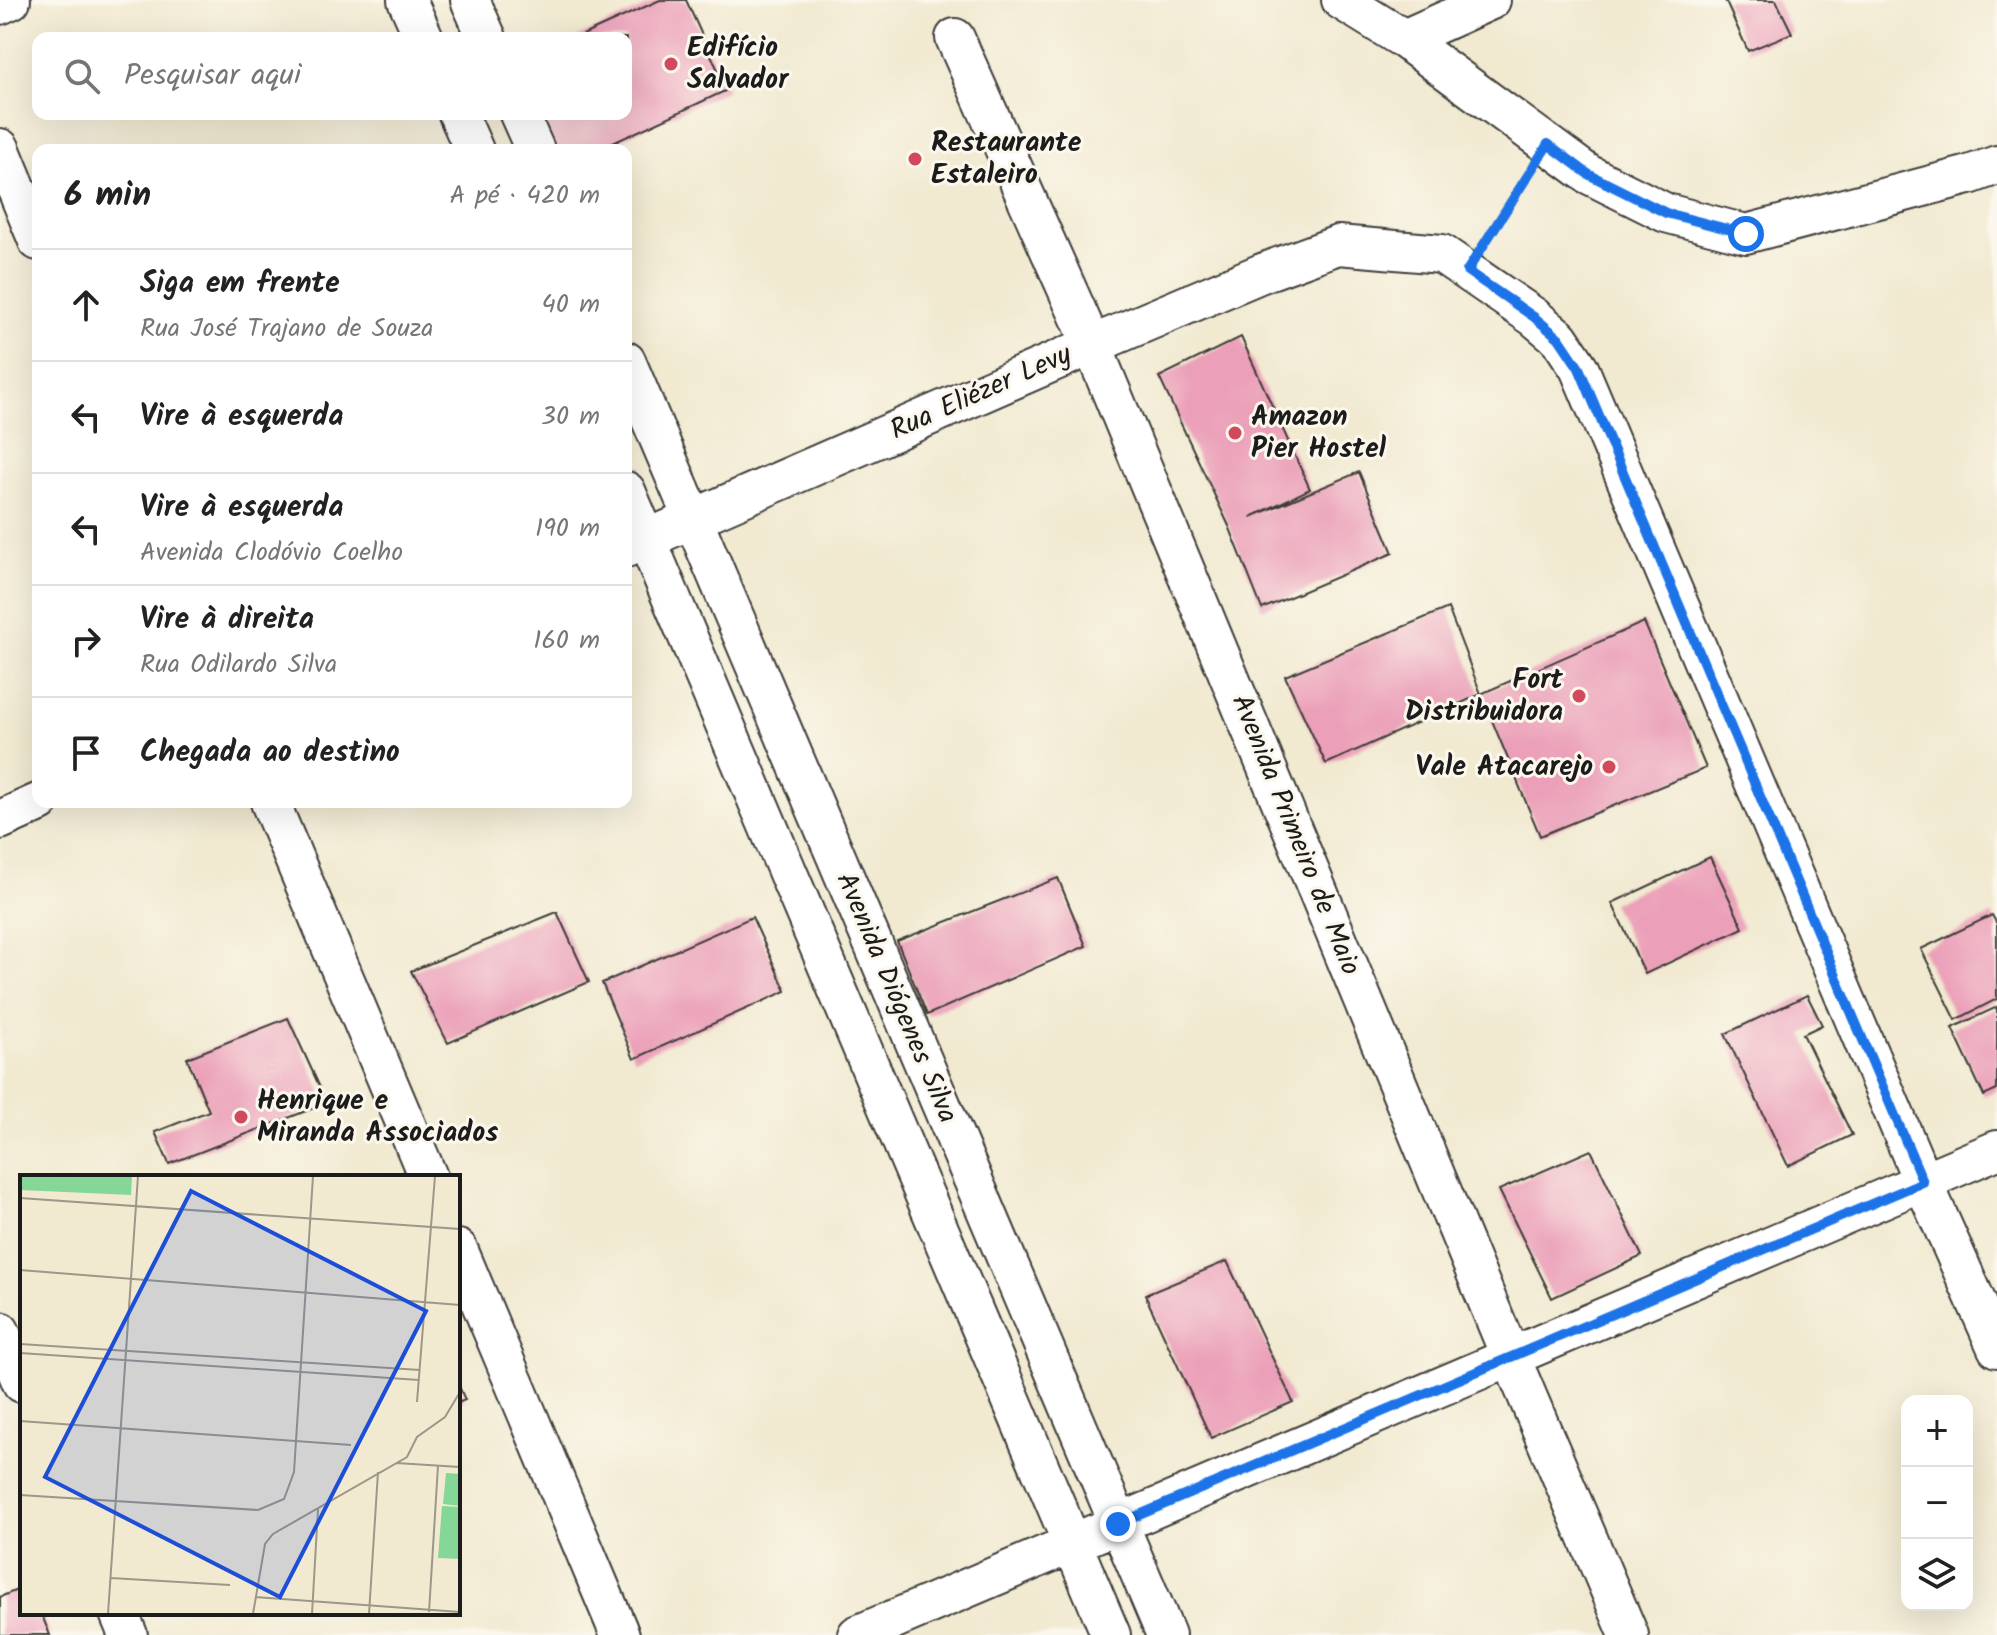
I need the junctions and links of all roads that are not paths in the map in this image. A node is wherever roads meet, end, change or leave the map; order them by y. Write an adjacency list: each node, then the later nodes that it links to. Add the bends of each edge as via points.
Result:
1 (11, 0): 6 (street)
2 (407, 0): 7 (street)
3 (470, 0): 8 (street)
4 (1341, 0): 10 (street)
5 (1491, 0): 10 (street)
6 (0, 5)
7 (421, 32)
8 (484, 32)
9 (955, 38): 18 (street, Avenida Primeiro de Maio)
10 (1404, 39): 16 (street, via 1588,174 1666,213 1746,234)
11 (461, 120): 13 (street)
12 (522, 120): 14 (street)
13 (471, 144)
14 (532, 144)
15 (0, 148): 17 (street)
16 (1997, 165)
17 (32, 226)
18 (1092, 345): 21 (street, Rua Eliézer Levy); 28 (street, Rua Eliézer Levy, via 1338,245 1442,254 1559,338 1579,368); 32 (street, Avenida Primeiro de Maio)
19 (632, 375): 21 (street, Avenida Diógenes Silva)
20 (632, 519): 22 (street, Avenida Diógenes Silva)
21 (695, 519): 22 (street, Rua Eliézer Levy); 34 (street, Avenida Diógenes Silva)
22 (637, 543): 35 (street, Avenida Diógenes Silva)
23 (32, 806): 25 (street)
24 (273, 808): 27 (street)
25 (0, 820)
26 (1997, 1150): 28 (street)
27 (427, 1175)
28 (1923, 1182): 31 (street); 32 (street)
29 (460, 1254): 38 (street)
30 (0, 1331): 33 (street)
31 (1997, 1348)
32 (1511, 1358): 34 (street); 42 (street, Avenida Primeiro de Maio)
33 (20, 1378)
34 (1118, 1524): 35 (street); 41 (street, Avenida Diógenes Silva)
35 (1073, 1544): 39 (street); 40 (street, Avenida Diógenes Silva)
36 (120, 1615): 37 (street)
37 (128, 1635)
38 (620, 1635)
39 (857, 1635)
40 (1111, 1635)
41 (1166, 1635)
42 (1629, 1635)

